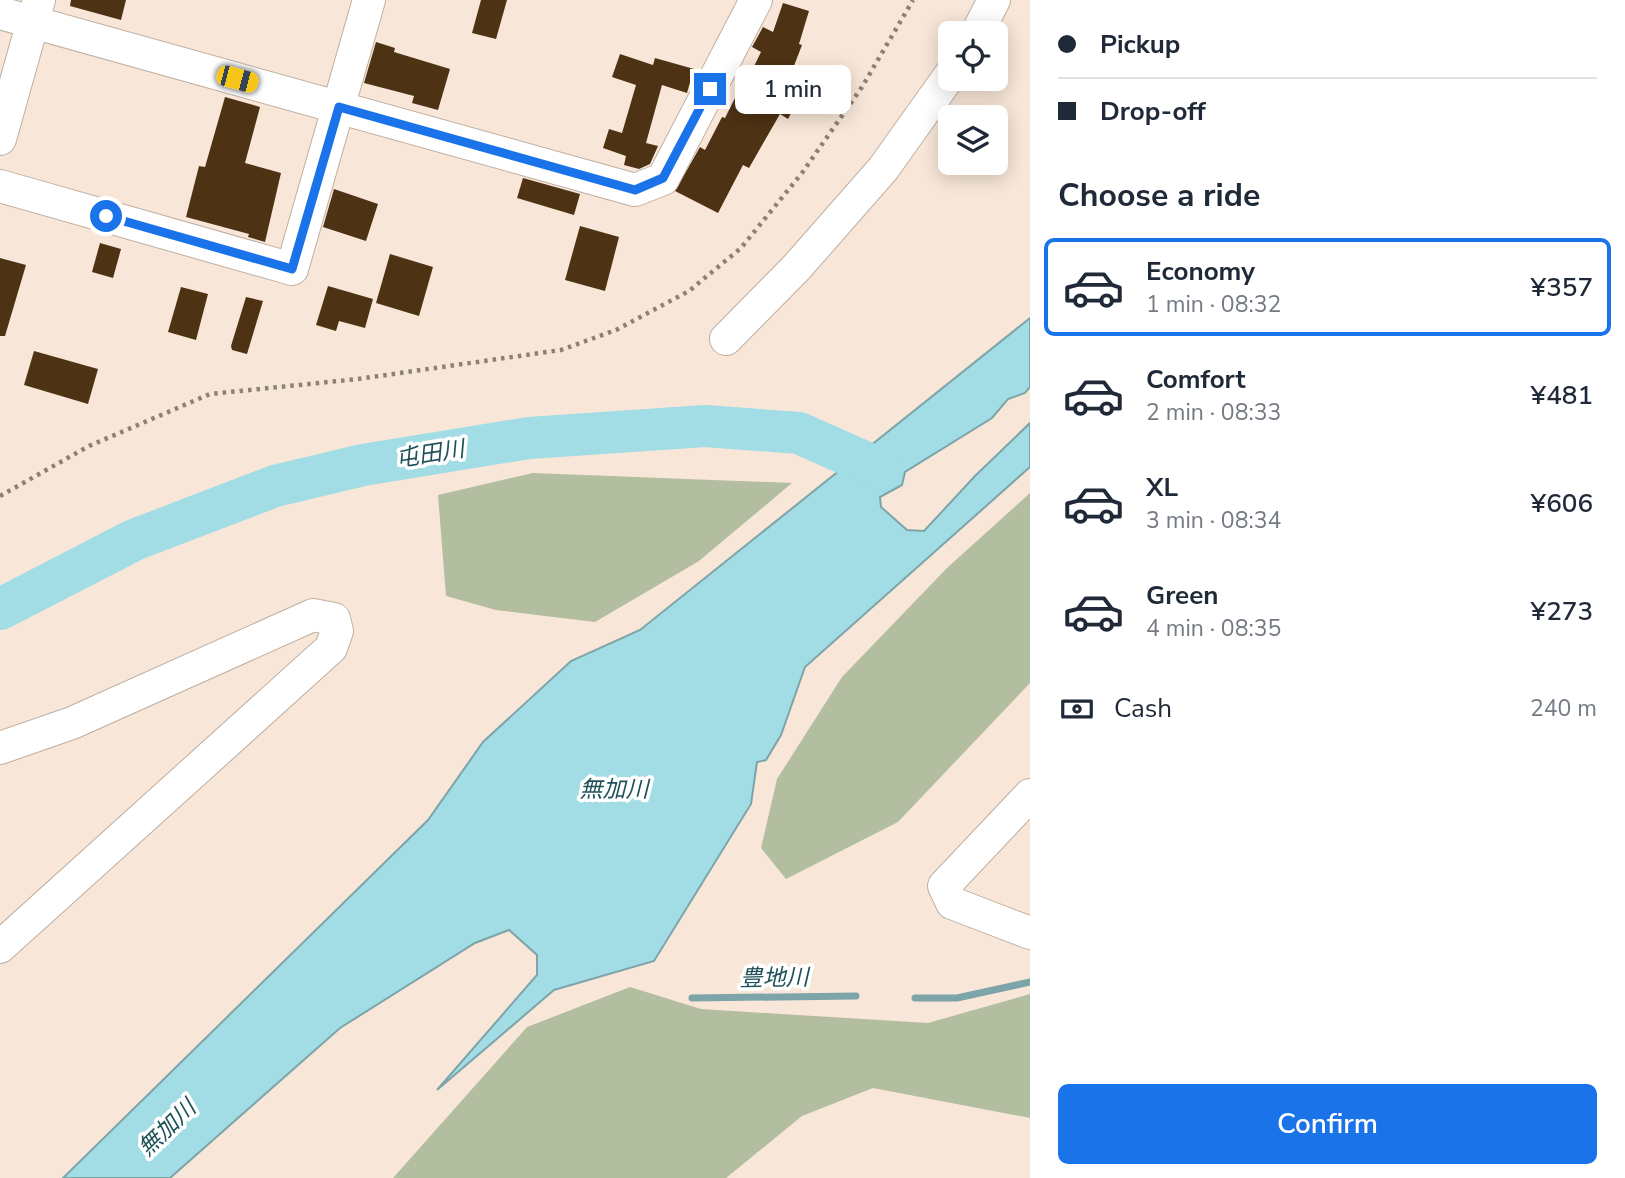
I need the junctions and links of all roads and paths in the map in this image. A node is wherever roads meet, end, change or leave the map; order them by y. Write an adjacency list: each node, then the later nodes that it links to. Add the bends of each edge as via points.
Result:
1 (369, 0): 9 (street)
2 (757, 0): 9 (street, via 663,178 635,190)
3 (913, 0): 13 (path, via 862,87 802,173 741,248 689,291 616,330 561,350 211,394 89,446)
4 (994, 0): 7 (street)
5 (36, 11): 6 (street); 9 (street); 10 (street)
6 (0, 13)
7 (983, 21)
8 (939, 91): 12 (street, via 883,169)
9 (339, 107): 11 (street, via 292,269)
10 (0, 139)
11 (0, 186)
12 (726, 339)
13 (0, 496)
14 (0, 748): 17 (street, via 72,723 313,615 334,619 337,631 331,648)
15 (1030, 795): 16 (street, via 944,886 952,903)
16 (1030, 933)
17 (0, 947)

